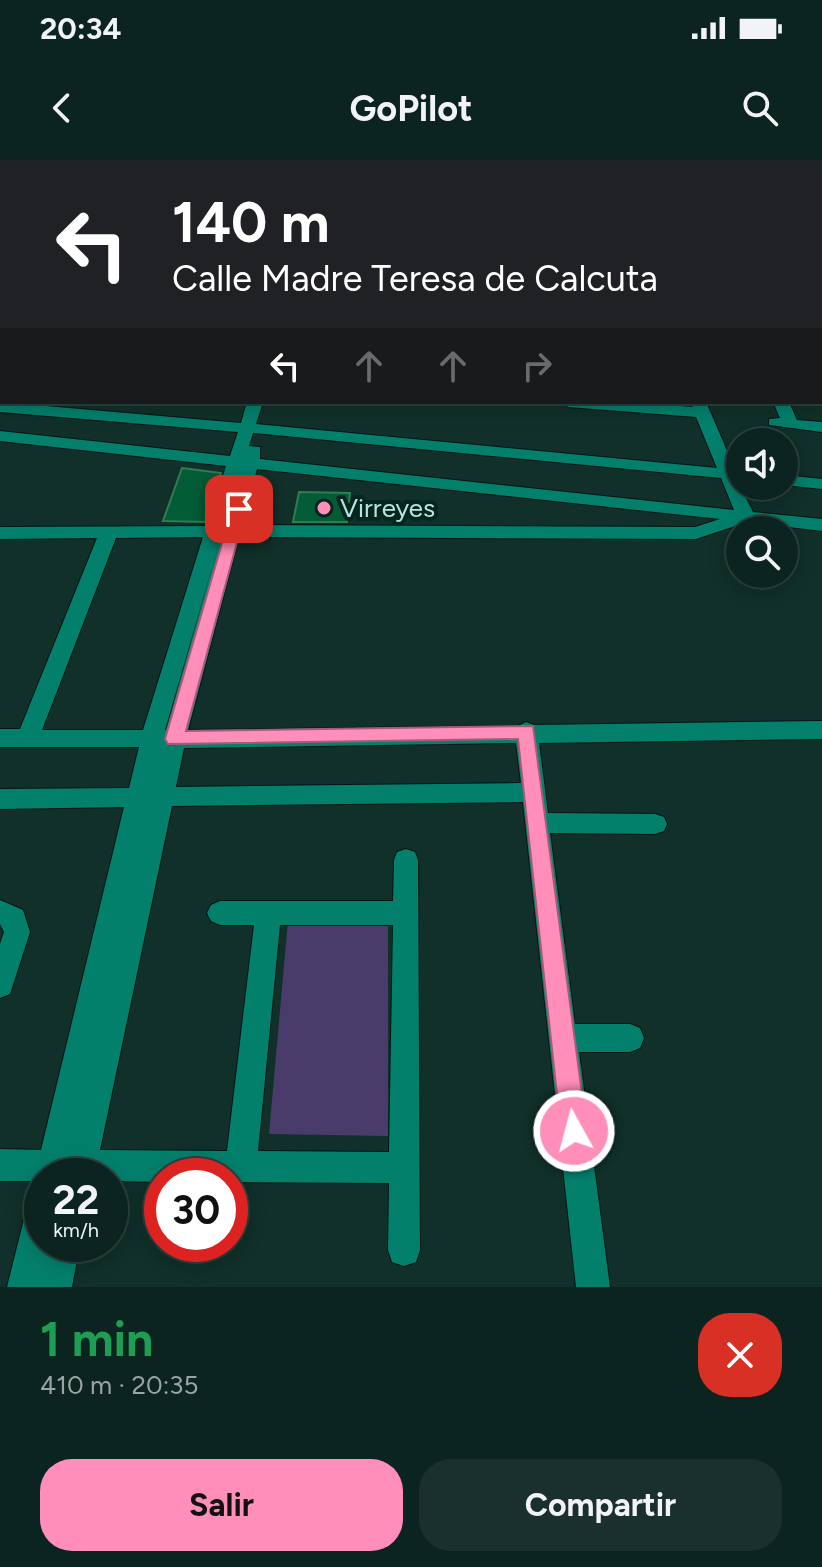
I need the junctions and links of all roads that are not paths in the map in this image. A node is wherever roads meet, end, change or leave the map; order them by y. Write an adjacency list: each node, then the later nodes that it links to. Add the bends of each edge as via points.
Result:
1 (255, 404): 8 (street)
2 (268, 404): 8 (street)
3 (614, 404): 6 (street)
4 (781, 404): 7 (street, via 783,423)
5 (0, 407): 8 (street)
6 (700, 408): 10 (street)
7 (822, 427)
8 (254, 429): 11 (street); 12 (street)
9 (0, 436): 11 (street)
10 (726, 458)
11 (243, 461): 15 (street); 20 (street)
12 (726, 474)
13 (798, 481): 14 (street)
14 (822, 484)
15 (737, 516)
16 (798, 522): 18 (street)
17 (726, 523): 20 (street, via 696,533)
18 (822, 525)
19 (0, 533): 21 (street)
20 (224, 533): 21 (street); 26 (street)
21 (108, 534): 25 (street)
22 (822, 730): 23 (street)
23 (526, 731): 26 (street); 27 (street)
24 (0, 738): 25 (street)
25 (28, 738): 26 (street)
26 (163, 739): 28 (street)
27 (535, 792): 28 (street); 30 (street)
28 (150, 797): 29 (street); 40 (street)
29 (0, 799)
30 (539, 823): 31 (street); 38 (street)
31 (655, 824)
32 (406, 860): 36 (street)
33 (2, 912): 37 (street, via 14,918 17,932)
34 (220, 913): 35 (street)
35 (268, 913): 36 (street); 41 (street)
36 (404, 913): 45 (street)
37 (0, 985)
38 (563, 1038): 39 (street); 51 (street)
39 (630, 1038)
40 (69, 1158)
41 (242, 1158)
42 (0, 1165): 44 (street)
43 (248, 1165): 45 (street)
44 (24, 1167)
45 (404, 1168): 46 (street)
46 (404, 1250)
47 (30, 1262): 49 (street)
48 (60, 1262): 50 (street)
49 (24, 1287)
50 (55, 1287)
51 (593, 1287)

